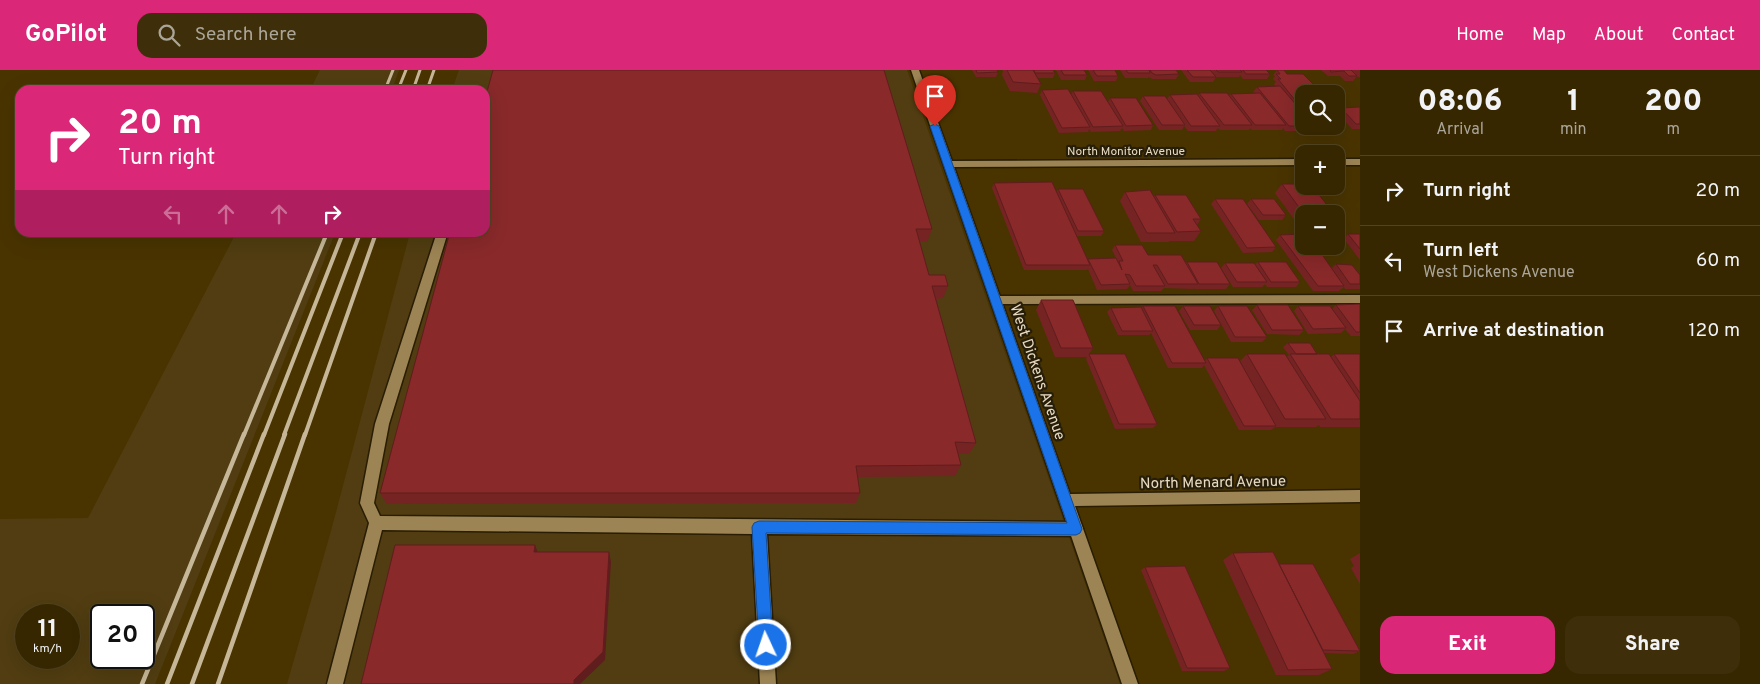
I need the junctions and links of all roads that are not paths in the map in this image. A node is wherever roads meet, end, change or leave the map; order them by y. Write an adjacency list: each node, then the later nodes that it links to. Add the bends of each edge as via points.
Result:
1 (915, 70): 5 (street, West Dickens Avenue)
2 (1295, 162): 5 (street, North Monitor Avenue)
3 (1345, 162): 4 (street)
4 (1360, 162)
5 (948, 164): 8 (street, West Dickens Avenue)
6 (440, 237): 11 (street, via 382,424 367,503)
7 (1360, 299): 8 (street)
8 (996, 300): 10 (street, West Dickens Avenue)
9 (1360, 496): 10 (street, North Menard Avenue)
10 (1066, 500): 13 (street, West Dickens Avenue)
11 (376, 523): 12 (street); 14 (street)
12 (759, 527): 13 (street); 15 (street)
13 (1076, 529): 16 (street, West Dickens Avenue)
14 (335, 684)
15 (768, 684)
16 (1130, 684)

